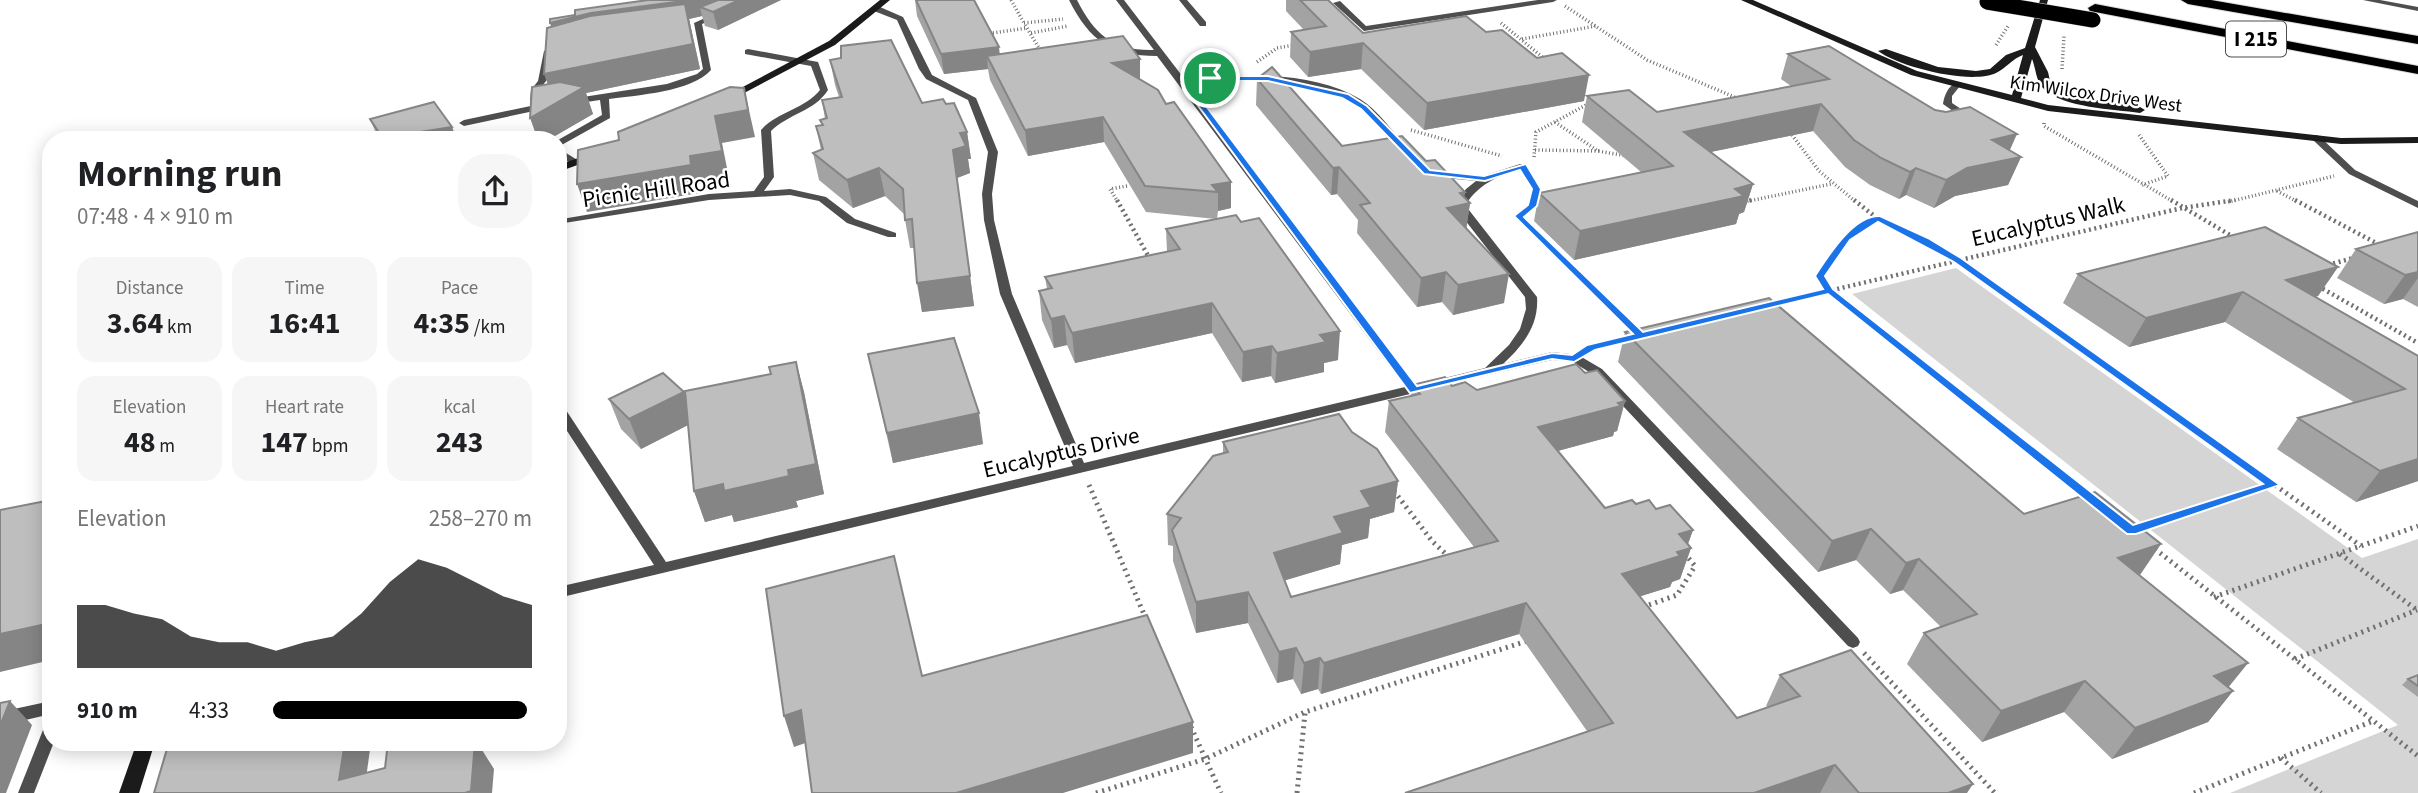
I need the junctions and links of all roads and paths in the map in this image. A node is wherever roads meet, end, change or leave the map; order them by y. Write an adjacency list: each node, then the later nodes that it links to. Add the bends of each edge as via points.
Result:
1 (886, 0): 15 (street)
2 (1011, 0): 21 (path)
3 (1073, 0): 37 (lane, via 1107,46 1133,53)
4 (1120, 0): 37 (lane)
5 (1183, 0): 22 (lane)
6 (1554, 0): 14 (lane, via 1364,29); 24 (path)
7 (1745, 0): 23 (street, Kim Wilcox Drive West)
8 (2044, 0): 35 (street)
9 (2054, 0): 18 (highway)
10 (2188, 0): 26 (highway, I 215)
11 (2248, 0): 26 (highway)
12 (2367, 0): 16 (lane)
13 (1982, 1): 18 (highway, bridge)
14 (1337, 3)
15 (877, 9): 39 (street, via 850,32); 105 (lane, via 900,19 929,77 972,98 993,152 987,194 989,220 1006,295)
16 (2418, 9)
17 (723, 13): 46 (lane, via 693,24 705,74 667,86)
18 (2094, 14): 41 (highway)
19 (2012, 19): 34 (path)
20 (1501, 22): 30 (path)
21 (1024, 23): 25 (path); 27 (path, via 1062,17 1069,28)
22 (1203, 24)
23 (1798, 24): 35 (street, via 1953,74 1990,72); 45 (street, Kim Wilcox Drive West, via 1882,61)
24 (1596, 26): 30 (path); 52 (path, via 1647,60)
25 (1027, 28): 27 (path); 28 (path)
26 (2364, 30): 31 (highway, I 215)
27 (1031, 33): 38 (path)
28 (984, 34)
29 (2064, 34): 43 (path)
30 (1521, 39): 40 (path)
31 (2418, 40)
32 (1299, 44): 42 (path, via 1277,48)
33 (555, 47): 53 (lane, via 547,52)
34 (1994, 48)
35 (2032, 49): 48 (street); 58 (street, via 2043,80 2061,96 2193,117)
36 (748, 52): 39 (lane)
37 (1161, 53): 44 (lane)
38 (1043, 54)
39 (801, 60): 50 (street); 83 (lane, Picnic Hill Road, via 817,66 824,90 766,130 769,177)
40 (1555, 67)
41 (2418, 71)
42 (1241, 77): 44 (lane); 70 (lane, via 1299,83 1345,96 1364,108)
43 (2061, 81)
44 (1186, 84): 103 (lane)
45 (1956, 86): 48 (street, Kim Wilcox Drive West); 57 (lane, via 1947,104)
46 (604, 96): 49 (lane); 63 (lane, via 607,116)
47 (1595, 101): 56 (path)
48 (2015, 101): 58 (street, Kim Wilcox Drive West)
49 (563, 103)
50 (713, 104)
51 (552, 105): 53 (lane)
52 (1750, 105)
53 (531, 109): 55 (lane)
54 (2046, 120): 80 (path, via 2044,126)
55 (464, 122)
56 (1555, 122): 66 (path, via 1536,132); 68 (path)
57 (1975, 122)
58 (2211, 127): 62 (street, Kim Wilcox Drive West)
59 (1411, 130): 71 (path)
60 (1791, 135): 79 (path, via 1802,154)
61 (2138, 135): 80 (path, via 2168,176)
62 (2316, 138): 64 (street, Kim Wilcox Drive West); 86 (lane, via 2352,172)
63 (567, 139)
64 (2418, 140)
65 (609, 149): 74 (street)
66 (1536, 150): 67 (path); 68 (path); 76 (path)
67 (1523, 151)
68 (1599, 151): 72 (path, via 1613,158)
69 (1510, 152): 71 (path)
70 (1407, 153)
71 (1496, 153): 76 (path)
72 (1628, 155)
73 (567, 157): 74 (lane)
74 (576, 163): 75 (street)
75 (567, 166)
76 (1522, 166): 78 (lane); 101 (path, via 1537,189 1532,206 1518,216 1641,336 1591,348)
77 (2341, 174): 82 (path, Eucalyptus Walk)
78 (1485, 179): 84 (lane); 84 (lane, via 1424,170)
79 (1832, 184): 85 (path); 88 (path)
80 (2142, 185): 87 (path)
81 (1127, 186): 95 (path, via 1110,189)
82 (2276, 191): 87 (path, Eucalyptus Walk); 92 (path, via 2387,249)
83 (756, 195): 89 (lane, Picnic Hill Road, via 709,197); 90 (lane, Picnic Hill Road, via 807,194 830,203 867,229)
84 (1452, 198): 102 (lane, via 1531,297 1534,313 1525,334)
85 (1734, 204)
86 (2418, 205)
87 (2182, 208): 91 (path); 94 (path, Eucalyptus Walk)
88 (1877, 218): 94 (path); 98 (path, via 1846,238 1820,276)
89 (567, 220)
90 (892, 235)
91 (2239, 240)
92 (2374, 252)
93 (2361, 256): 96 (path)
94 (1957, 260): 98 (path, Eucalyptus Walk); 106 (path)
95 (1154, 266)
96 (2322, 266)
97 (2307, 279): 100 (path)
98 (1830, 291): 99 (path, Eucalyptus Walk); 108 (path)
99 (1762, 307)
100 (2418, 343)
101 (1574, 358): 102 (lane, Eucalyptus Drive, via 1552,356); 124 (lane, via 1598,372)
102 (1488, 373): 103 (lane, Eucalyptus Drive)
103 (1414, 391): 105 (lane, Eucalyptus Drive)
104 (567, 421): 116 (lane)
105 (1080, 468): 116 (lane, Eucalyptus Drive); 121 (path)
106 (2274, 485): 110 (path, via 2132,531); 111 (path)
107 (1391, 486): 115 (path, via 1432,541)
108 (2099, 505)
109 (2418, 526): 111 (path)
110 (2142, 539)
111 (2361, 546): 114 (path)
112 (1679, 547): 120 (path, via 1695,566 1677,595 1639,608)
113 (2152, 547): 118 (path)
114 (2340, 554): 118 (path); 119 (path)
115 (1457, 564)
116 (663, 568): 117 (lane, Eucalyptus Drive)
117 (567, 591)
118 (2214, 597): 126 (path)
119 (2418, 610): 126 (path)
120 (1648, 618)
121 (1151, 632)
122 (1505, 635): 125 (path)
123 (1535, 639): 125 (path)
124 (1853, 642): 142 (path)
125 (1512, 646): 128 (path)
126 (2295, 659): 131 (path)
127 (42, 709): 130 (lane)
128 (1305, 712): 136 (path); 141 (path)
129 (1187, 718): 136 (path)
130 (0, 719)
131 (2374, 721): 134 (path); 135 (path)
132 (43, 751): 137 (lane)
133 (143, 751): 138 (street)
134 (2418, 756)
135 (2281, 758): 143 (path); 144 (path)
136 (1205, 759): 139 (path); 140 (path)
137 (26, 793)
138 (129, 793)
139 (1096, 793)
140 (1221, 793)
141 (1297, 793)
142 (1995, 793)
143 (2194, 793)
144 (2321, 793)

